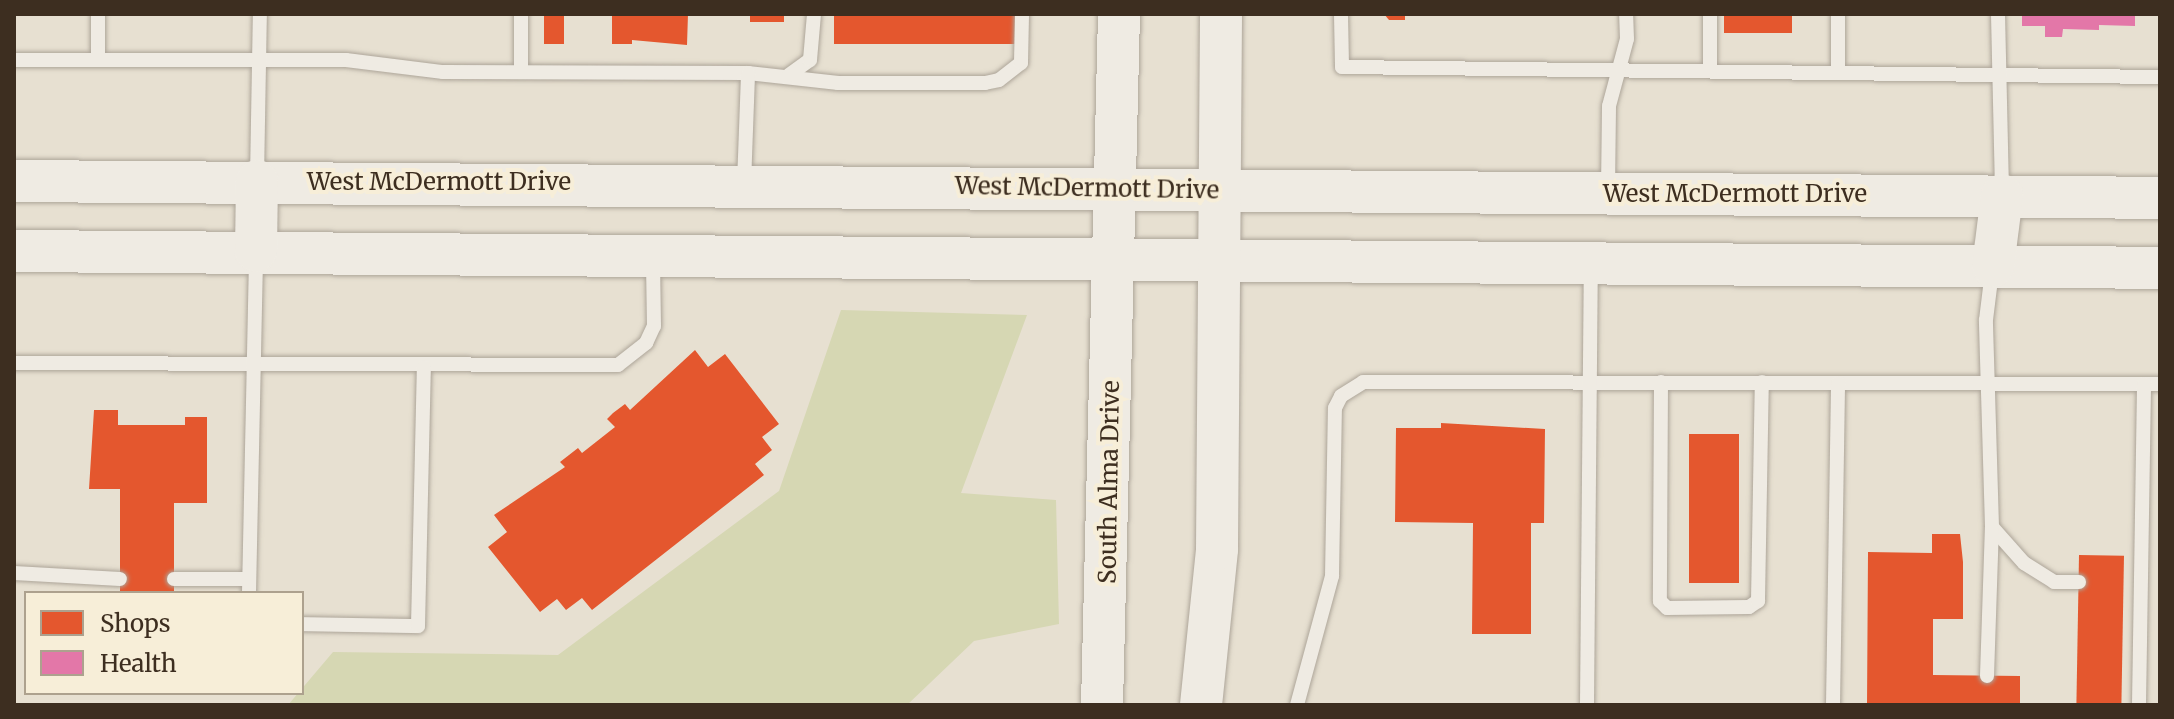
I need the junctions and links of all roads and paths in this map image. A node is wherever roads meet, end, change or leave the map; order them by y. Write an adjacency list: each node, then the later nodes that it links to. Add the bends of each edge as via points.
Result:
1 (98, 14): 14 (lane)
2 (260, 14): 15 (lane)
3 (521, 14): 18 (lane)
4 (814, 14): 22 (lane, via 810,60)
5 (1022, 14): 22 (lane, via 1021,63 999,80 838,83)
6 (1119, 14): 27 (main road, South Alma Drive)
7 (1221, 14): 28 (main road)
8 (1341, 14): 16 (lane, via 1342,67)
9 (1626, 14): 16 (lane)
10 (1710, 14): 17 (lane)
11 (1838, 14): 20 (lane)
12 (1998, 14): 21 (lane)
13 (14, 60): 14 (lane)
14 (98, 60): 15 (lane)
15 (259, 60): 18 (lane); 25 (lane)
16 (1618, 69): 17 (lane); 29 (lane, via 1609,106)
17 (1710, 71): 20 (lane)
18 (521, 72): 19 (lane)
19 (748, 73): 22 (lane); 26 (lane)
20 (1838, 73): 21 (lane)
21 (1998, 74): 23 (lane); 30 (lane)
22 (789, 75)
23 (2160, 77)
24 (14, 181): 25 (main road, West McDermott Drive)
25 (257, 181): 26 (main road, West McDermott Drive); 33 (main road)
26 (744, 185): 27 (main road, West McDermott Drive)
27 (1114, 188): 28 (main road, West McDermott Drive); 35 (main road, South Alma Drive)
28 (1222, 190): 29 (main road, West McDermott Drive); 36 (main road)
29 (1608, 193): 30 (main road, West McDermott Drive)
30 (2002, 196): 31 (main road, West McDermott Drive); 38 (main road)
31 (2160, 198)
32 (14, 251): 33 (main road)
33 (256, 251): 34 (main road); 41 (lane)
34 (653, 255): 35 (main road); 42 (lane, via 654,326 646,343 618,365)
35 (1114, 258): 36 (main road); 60 (main road, South Alma Drive)
36 (1221, 259): 37 (main road); 61 (main road, via 1217,549)
37 (1591, 263): 38 (main road); 43 (lane)
38 (1993, 266): 39 (main road); 47 (lane)
39 (2160, 268)
40 (14, 363): 41 (lane)
41 (254, 365): 42 (lane); 57 (lane)
42 (424, 367): 58 (lane, via 418,626)
43 (1590, 381): 44 (lane); 62 (lane, via 1377,380 1351,387 1341,396 1333,422 1332,576); 63 (lane)
44 (1661, 382): 45 (lane); 45 (lane, via 1660,601 1667,608 1749,607 1758,601)
45 (1762, 382): 46 (lane)
46 (1838, 383): 47 (lane); 64 (lane)
47 (1985, 384): 48 (lane); 50 (lane)
48 (2144, 384): 49 (lane); 55 (lane)
49 (2160, 384)
50 (1992, 527): 54 (lane, via 2024,563 2054,582); 59 (lane)
51 (14, 573): 52 (lane)
52 (120, 579)
53 (174, 579): 57 (lane)
54 (2079, 582)
55 (2141, 583): 56 (lane); 65 (lane)
56 (2124, 584)
57 (249, 586)
58 (304, 624)
59 (1987, 676)
60 (1102, 705)
61 (1201, 705)
62 (1297, 705)
63 (1587, 705)
64 (1833, 705)
65 (2139, 705)

